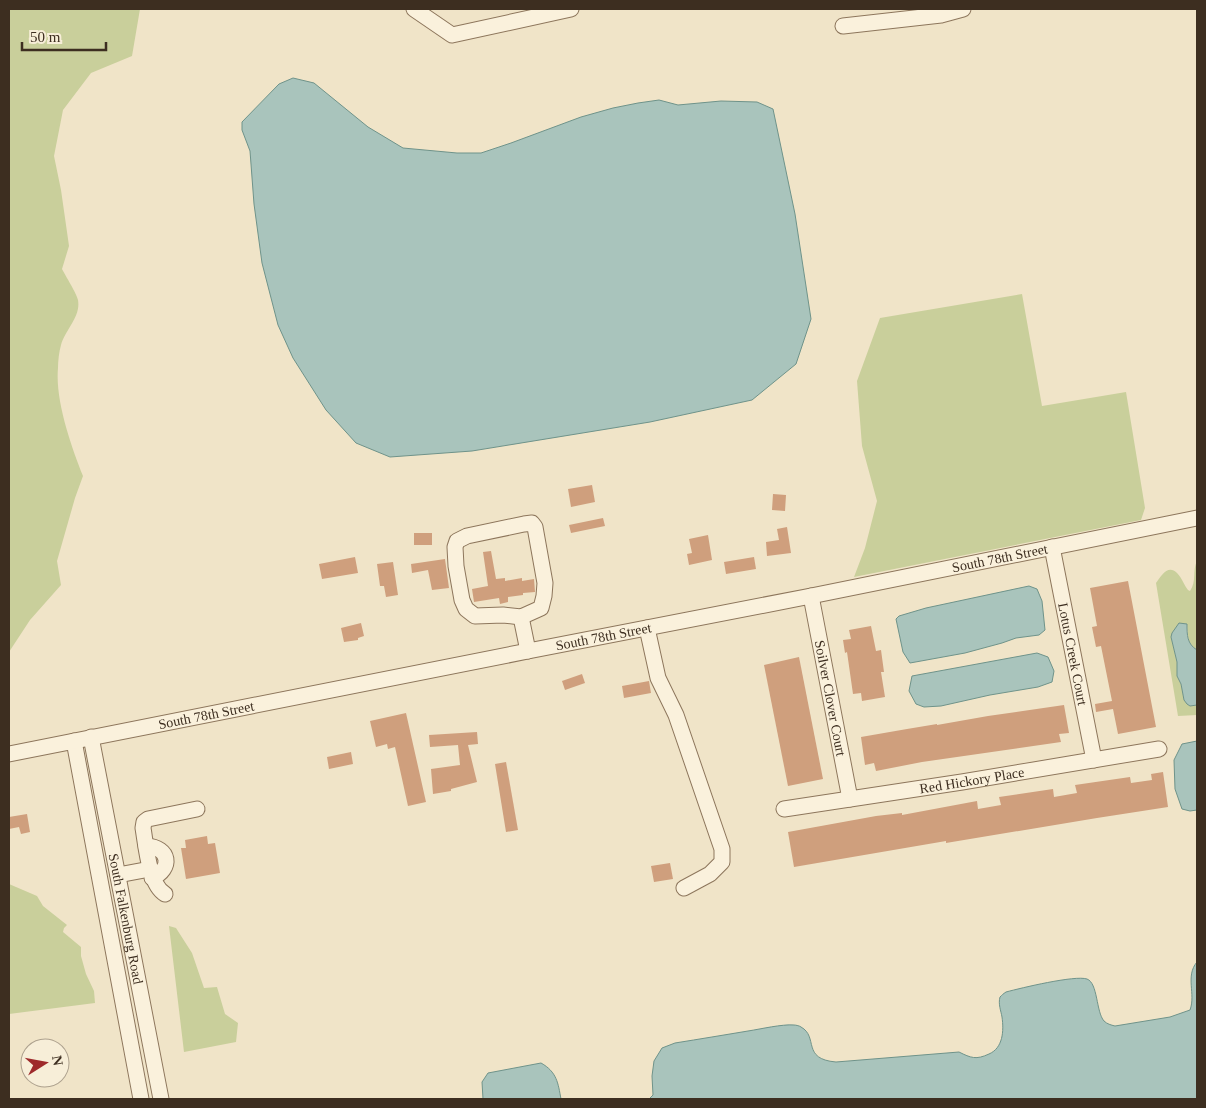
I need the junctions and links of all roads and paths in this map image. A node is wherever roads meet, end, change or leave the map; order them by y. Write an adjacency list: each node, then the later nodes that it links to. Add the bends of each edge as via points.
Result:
1 (414, 9): 2 (street, via 452,36)
2 (571, 9)
3 (962, 9): 4 (street, via 941,15)
4 (843, 26)
5 (1197, 518): 6 (street, South 78th Street)
6 (1052, 547): 7 (street, South 78th Street); 15 (street, Lotus Creek Court)
7 (811, 596): 9 (street, South 78th Street); 16 (street, Soilver Clover Court)
8 (521, 617): 8 (street, via 541,608 544,596 545,583 532,523 467,536 457,541 456,566 466,609 475,616); 10 (street)
9 (647, 628): 10 (street, South 78th Street); 21 (street, via 658,678 676,716 722,849 722,862 710,874)
10 (528, 651): 11 (street, South 78th Street)
11 (91, 737): 12 (street, South 78th Street); 20 (street, South Falkenburg Road)
12 (74, 741): 14 (street, South 78th Street); 23 (street, South Falkenburg Road)
13 (1159, 750): 15 (street, Red Hickory Place)
14 (9, 754)
15 (1094, 760): 16 (street, Red Hickory Place)
16 (850, 799): 18 (street, Red Hickory Place)
17 (197, 809): 19 (street, via 144,822)
18 (784, 809)
19 (151, 874): 20 (street); 22 (street)
20 (118, 876): 24 (street, South Falkenburg Road)
21 (684, 888)
22 (165, 894)
23 (141, 1099)
24 (161, 1099)

